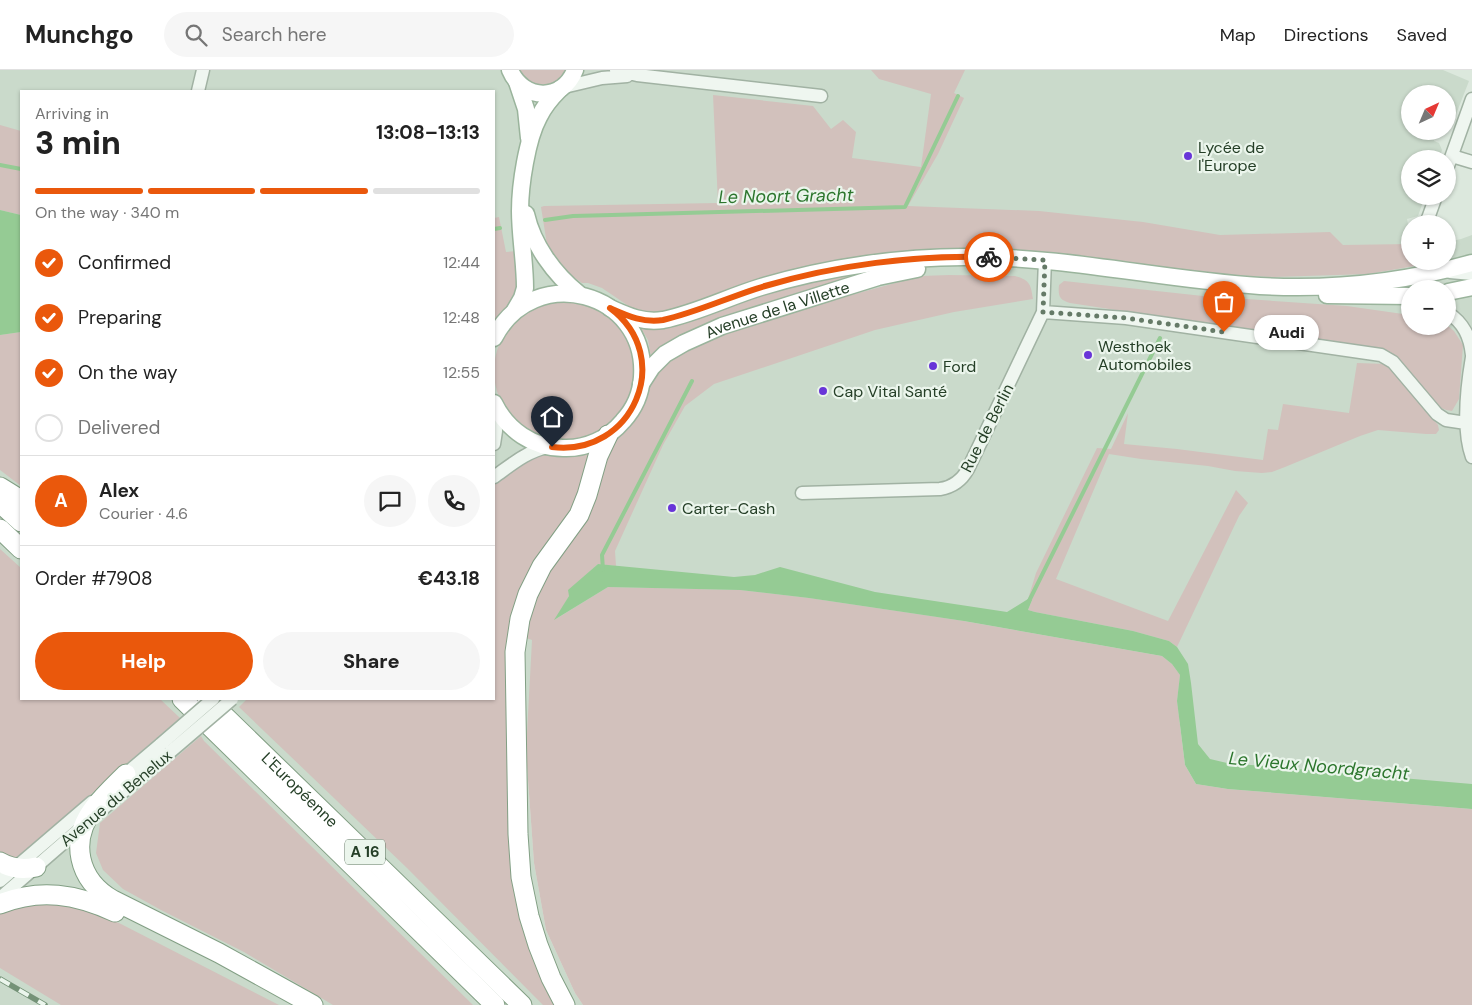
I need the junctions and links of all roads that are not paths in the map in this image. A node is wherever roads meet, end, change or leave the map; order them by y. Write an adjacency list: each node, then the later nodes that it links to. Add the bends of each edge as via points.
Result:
1 (203, 70): 7 (street)
2 (575, 70): 6 (main road)
3 (616, 70): 4 (street)
4 (637, 75): 6 (street, via 602,78); 8 (street)
5 (513, 76): 6 (main road, via 529,91 539,94); 10 (main road, via 526,109)
6 (562, 88): 10 (main road, via 541,112)
7 (198, 90)
8 (821, 96)
9 (1472, 99): 11 (street)
10 (529, 145): 14 (main road)
11 (1454, 150)
12 (1456, 161): 13 (street)
13 (1472, 162)
14 (522, 186): 21 (main road, via 528,222 536,242 557,273); 26 (main road, via 520,209 525,288)
15 (1472, 263): 17 (main road, Avenue de la Villette)
16 (1045, 266): 17 (main road, Avenue de la Villette, via 1286,287 1365,282); 22 (main road, Avenue de la Villette, via 1138,282); 25 (main road, Avenue de la Villette, via 1005,257 905,260 782,281 677,317 656,321 641,320); 27 (street, Rue de Berlin); 31 (main road, Avenue de la Villette, via 943,267 887,275 706,333 666,354)
17 (1437, 272): 18 (street)
18 (1472, 274)
19 (1472, 287): 20 (main road)
20 (1456, 290)
21 (579, 294): 25 (main road); 26 (main road, via 542,296)
22 (1390, 296): 23 (main road, Avenue de la Villette); 24 (street)
23 (1401, 296)
24 (1401, 299)
25 (610, 308): 31 (main road, via 625,322 637,343 642,363)
26 (514, 312): 29 (main road)
27 (1043, 312): 36 (street, via 1126,318 1381,355 1393,362 1437,414 1446,420); 43 (street, Rue de Berlin, via 968,469 956,483 933,490)
28 (1456, 319): 30 (street, via 1469,338)
29 (495, 336)
30 (1472, 356): 33 (street)
31 (641, 384): 37 (main road, via 629,415)
32 (1472, 384): 33 (street)
33 (1468, 399): 36 (street)
34 (495, 406): 39 (main road, via 518,433)
35 (495, 418): 38 (street)
36 (1466, 424): 40 (street)
37 (608, 435): 39 (main road, via 577,447); 65 (highway, via 598,456 582,510 542,566 528,594 518,627 515,652 521,876 538,946)
38 (495, 438)
39 (548, 446): 41 (street, via 525,455)
40 (1472, 457)
41 (495, 476)
42 (0, 487): 44 (highway)
43 (802, 493)
44 (20, 499)
45 (0, 503): 46 (highway)
46 (20, 521)
47 (0, 529): 48 (highway)
48 (20, 548)
49 (183, 700): 63 (highway, L'Européenne / A 16)
50 (208, 700): 64 (highway, L'Européenne / A 16)
51 (212, 700): 53 (street, Avenue du Benelux, bridge)
52 (231, 700): 53 (street, Avenue du Benelux, bridge)
53 (165, 748): 54 (street, Avenue du Benelux); 55 (street, Avenue du Benelux)
54 (126, 774): 55 (highway, via 94,808); 56 (street, Avenue du Benelux)
55 (85, 824): 57 (street, Avenue du Benelux); 62 (highway, via 80,860 89,879 101,893 237,962)
56 (7, 865): 57 (highway, via 26,869); 58 (street, Avenue du Benelux)
57 (36, 867): 59 (street, Avenue du Benelux)
58 (0, 881)
59 (0, 898)
60 (0, 904): 61 (highway, via 44,895 85,900)
61 (305, 1005)
62 (313, 1005)
63 (495, 1005)
64 (522, 1005)
65 (565, 1005)

